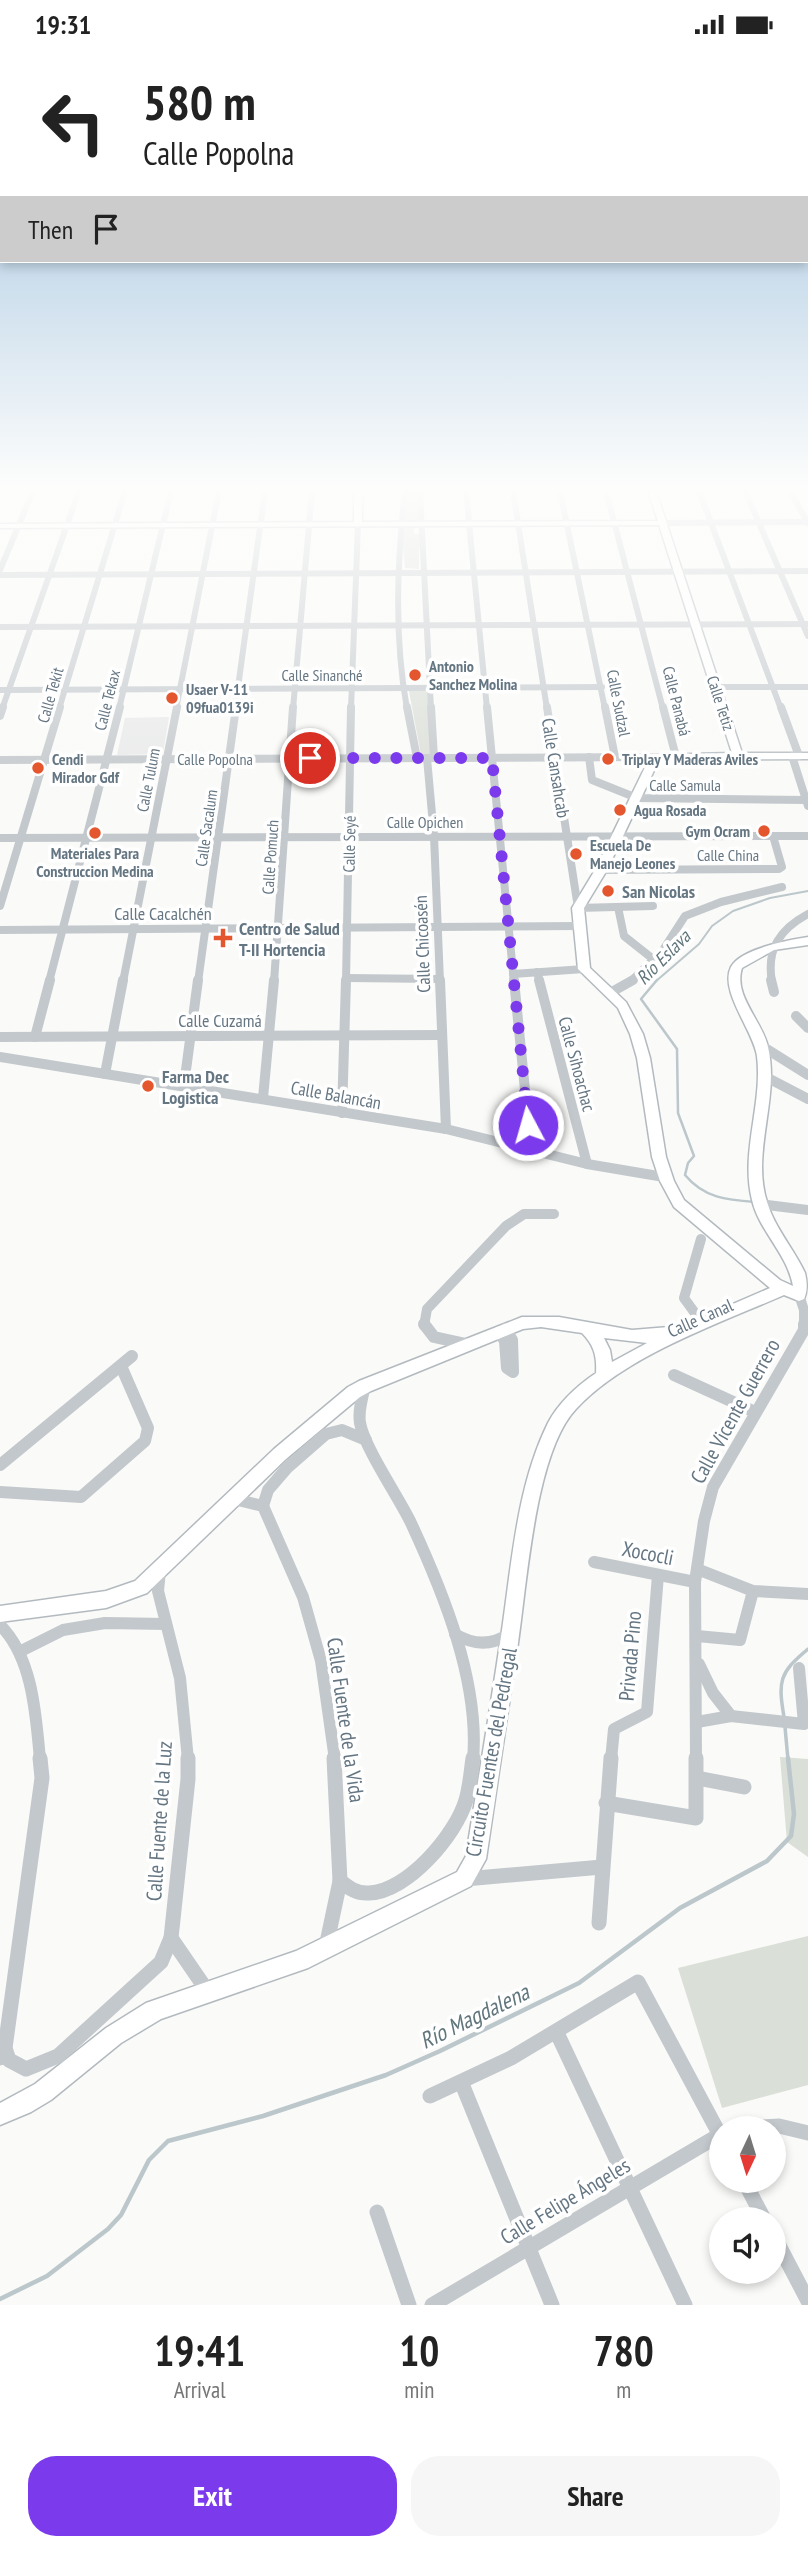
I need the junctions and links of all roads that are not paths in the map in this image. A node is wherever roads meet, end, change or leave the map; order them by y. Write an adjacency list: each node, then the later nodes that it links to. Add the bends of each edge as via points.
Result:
1 (42, 596): 29 (street)
2 (95, 596): 30 (street, Calle Tekit)
3 (147, 596): 31 (street, Calle Tekax)
4 (199, 596): 32 (street, Calle Tulum)
5 (251, 596): 33 (street, Calle Sacalum)
6 (303, 596): 24 (street, Calle Pomuch)
7 (356, 596): 25 (street, Calle Seyé)
8 (400, 596): 26 (street)
9 (427, 596): 27 (street, Calle Chicoasén)
10 (477, 596): 19 (street)
11 (529, 596): 20 (street, Calle Cansahcab)
12 (581, 596): 21 (street, Calle Sudzal)
13 (634, 596): 22 (street, Calle Panabá)
14 (686, 596): 23 (street, Calle Tetiz)
15 (739, 596): 17 (street)
16 (792, 596): 18 (street)
17 (750, 624): 18 (street); 23 (street); 37 (street)
18 (806, 624): 34 (street)
19 (480, 625): 20 (street); 27 (street); 41 (street)
20 (534, 625): 21 (street); 42 (street, Calle Cansahcab)
21 (588, 625): 22 (street); 35 (street, Calle Sudzal)
22 (643, 625): 23 (street); 58 (street, Calle Panabá)
23 (696, 625): 36 (street, Calle Tetiz)
24 (301, 626): 25 (street); 33 (street); 45 (street, Calle Pomuch)
25 (355, 626): 26 (street); 46 (street, Calle Seyé)
26 (400, 626): 27 (street); 39 (street)
27 (429, 626): 40 (street, Calle Chicoasén)
28 (0, 627): 29 (street)
29 (30, 627): 30 (street); 48 (street)
30 (85, 627): 31 (street); 49 (street, Calle Tekit)
31 (139, 627): 32 (street); 50 (street, Calle Tekax)
32 (193, 627): 33 (street); 43 (street, Calle Tulum)
33 (247, 627): 44 (street, Calle Sacalum)
34 (808, 636)
35 (602, 687): 42 (street, Calle Sinanché); 56 (street, Calle Sudzal)
36 (716, 687): 37 (street); 52 (street, Calle Tetiz)
37 (772, 687): 38 (street); 53 (street)
38 (808, 687)
39 (403, 688): 40 (street, Calle Sinanché); 46 (street, Calle Sinanché); 61 (street)
40 (430, 688): 41 (street, Calle Sinanché); 62 (street, Calle Chicoasén)
41 (487, 688): 42 (street, Calle Sinanché); 63 (street)
42 (544, 688): 54 (street, Calle Cansahcab)
43 (180, 689): 44 (street, Calle Sinanché); 50 (street, Calle Sinanché); 67 (street, Calle Tulum)
44 (238, 689): 45 (street, Calle Sinanché); 68 (street, Calle Sacalum)
45 (295, 689): 46 (street, Calle Sinanché); 59 (street, Calle Pomuch)
46 (351, 689): 60 (street, Calle Seyé)
47 (0, 690): 48 (street, Calle Sinanché)
48 (9, 690): 49 (street, Calle Sinanché); 51 (street)
49 (67, 690): 50 (street, Calle Sinanché); 65 (street, Calle Tekit)
50 (124, 690): 66 (street, Calle Tekax)
51 (0, 716)
52 (738, 756): 53 (street, Calle Popolna); 58 (street, Calle Popolna)
53 (800, 756): 70 (street)
54 (554, 757): 55 (street, Calle Popolna); 63 (street, Calle Popolna); 72 (street, Calle Cansahcab)
55 (589, 757): 56 (street, Calle Popolna); 69 (street, Calle Samula, via 592,780)
56 (615, 757): 57 (street, Calle Popolna)
57 (655, 757): 58 (street, Calle Popolna); 69 (street)
58 (676, 757)
59 (289, 758): 60 (street, Calle Popolna); 68 (street, Calle Popolna); 79 (street, Calle Pomuch)
60 (351, 758): 61 (street, Calle Popolna); 74 (street, Calle Seyé)
61 (417, 758): 62 (street, Calle Popolna)
62 (431, 758): 63 (street, Calle Popolna); 75 (street, Calle Chicoasén)
63 (492, 758): 71 (street)
64 (0, 759): 65 (street, Calle Popolna)
65 (46, 759): 66 (street, Calle Popolna); 81 (street, Calle Tekit)
66 (106, 759): 67 (street, Calle Popolna); 82 (street, Calle Tekax)
67 (167, 759): 68 (street, Calle Popolna); 83 (street, Calle Tulum)
68 (229, 759): 78 (street, Calle Sacalum)
69 (637, 798): 70 (street, Calle Samula); 73 (street)
70 (806, 803)
71 (500, 835): 72 (street, Calle Opichen); 75 (street, Calle Opichen); 91 (street)
72 (566, 835): 73 (street, Calle Opichen); 89 (street, Calle Cansahcab)
73 (618, 835): 76 (street, Calle Opichen); 84 (street)
74 (350, 836): 75 (street, Calle Opichen); 79 (street, Calle Opichen); 93 (street, Calle Seyé)
75 (434, 836): 94 (street, Calle Chicoasén)
76 (773, 836): 77 (street, Calle Opichen); 84 (street, Calle China, via 779,869)
77 (808, 836)
78 (220, 837): 79 (street, Calle Opichen); 83 (street, Calle Opichen); 97 (street, Calle Sacalum)
79 (286, 837): 95 (street, Calle Pomuch)
80 (0, 838): 81 (street, Calle Opichen)
81 (20, 838): 82 (street, Calle Opichen); 86 (street, Calle Tekit)
82 (87, 838): 83 (street, Calle Opichen); 99 (street, Calle Tekax)
83 (151, 838): 96 (street, Calle Tulum)
84 (601, 870): 89 (street)
85 (782, 887): 102 (street, via 721,901 685,916 671,942)
86 (0, 906)
87 (653, 906): 88 (street)
88 (618, 907): 89 (street); 102 (street, via 624,936)
89 (578, 908): 92 (street, Calle Cansahcab)
90 (808, 914): 101 (street)
91 (510, 926): 92 (street, Calle Cacalchén); 94 (street, Calle Cacalchén); 105 (street)
92 (578, 926): 103 (street, Calle Cansahcab)
93 (347, 927): 94 (street, Calle Cacalchén); 95 (street, Calle Cacalchén); 106 (street, Calle Seyé)
94 (437, 927): 107 (street, Calle Chicoasén)
95 (279, 928): 97 (street, Calle Cacalchén); 116 (street, Calle Pomuch)
96 (135, 929): 97 (street, Calle Cacalchén); 99 (street, Calle Cacalchén); 114 (street, Calle Tulum)
97 (205, 929): 115 (street, Calle Sacalum)
98 (0, 930): 99 (street, Calle Cacalchén)
99 (62, 930): 118 (street, Calle Tekax)
100 (808, 941): 101 (street)
101 (771, 947): 108 (street); 119 (street, via 737,966 733,978)
102 (653, 959): 109 (street, via 627,987)
103 (584, 969): 104 (street); 109 (street)
104 (537, 972): 105 (street); 130 (street, Calle Sihoachac)
105 (513, 974): 129 (street)
106 (347, 978): 107 (street); 112 (street, Calle Seyé)
107 (438, 979): 113 (street, Calle Chicoasén)
108 (774, 992)
109 (610, 993): 131 (street, via 636,1031)
110 (808, 1016): 111 (street, via 796,1016)
111 (808, 1028)
112 (345, 1035): 113 (street, Calle Cuzamá); 116 (street, Calle Cuzamá); 127 (street, Calle Seyé)
113 (441, 1035): 128 (street, Calle Chicoasén)
114 (115, 1036): 115 (street, Calle Cuzamá); 118 (street, Calle Cuzamá); 121 (street, Calle Tulum)
115 (192, 1036): 116 (street, Calle Cuzamá); 124 (street, Calle Sacalum)
116 (267, 1036): 125 (street, Calle Pomuch)
117 (0, 1037): 118 (street, Calle Cuzamá)
118 (35, 1037)
119 (762, 1046): 122 (street); 123 (street)
120 (0, 1057): 121 (street, Calle Balancán)
121 (105, 1074): 124 (street, Calle Balancán)
122 (808, 1075)
123 (764, 1076): 126 (street); 132 (street, via 756,1181)
124 (184, 1085): 125 (street, Calle Balancán)
125 (263, 1098): 127 (street, Calle Balancán)
126 (808, 1099)
127 (342, 1113): 128 (street, Calle Balancán)
128 (446, 1129): 129 (street, Calle Balancán)
129 (531, 1150): 130 (street, Calle Balancán)
130 (587, 1164): 131 (street, Calle Balancán)
131 (664, 1177): 136 (street, via 679,1203)
132 (759, 1203): 133 (street); 137 (street, via 797,1266)
133 (808, 1210)
134 (554, 1214): 142 (street, via 524,1213 506,1226 427,1309 423,1326 433,1338)
135 (701, 1239): 138 (street, via 684,1298)
136 (779, 1286): 137 (street); 138 (street, Calle Canal)
137 (804, 1302): 140 (street, Calle Vicente Guerrero)
138 (705, 1320): 141 (street, Calle Canal, via 653,1338); 144 (street, Calle Canal)
139 (582, 1325): 141 (street, Calle Canal); 142 (street, via 539,1320); 147 (street, via 593,1333 605,1354)
140 (807, 1325): 149 (street, Calle Vicente Guerrero)
141 (633, 1338): 144 (street, via 628,1347)
142 (467, 1344): 148 (street)
143 (132, 1356): 145 (street)
144 (638, 1356): 147 (street, Calle Canal)
145 (121, 1366): 151 (street); 152 (street, via 148,1428 145,1441 81,1497)
146 (674, 1375): 149 (street)
147 (603, 1378): 164 (street, Circuito Fuentes del Pedregal, via 573,1401 553,1426 538,1471)
148 (365, 1386): 150 (street, via 359,1413); 153 (street, via 280,1454)
149 (755, 1412): 158 (street, Calle Vicente Guerrero, via 713,1487)
150 (366, 1440): 154 (street, via 342,1430 326,1434 268,1490); 165 (street, via 411,1522)
151 (0, 1465)
152 (0, 1492)
153 (234, 1499): 154 (street); 156 (street)
154 (263, 1506): 179 (street, Calle Fuente de la Vida, via 303,1597 321,1661 337,1776)
155 (594, 1562): 157 (street, Xococli)
156 (160, 1571): 161 (street, via 121,1597); 162 (street, Calle Fuente de la Luz, via 158,1591)
157 (658, 1575): 158 (street, Xococli); 176 (street, Privada Pino, via 647,1712 614,1729)
158 (696, 1576): 159 (street, Xococli); 166 (street, Calle Vicente Guerrero)
159 (753, 1591): 160 (street, Xococli); 166 (street, via 740,1640)
160 (808, 1594)
161 (0, 1614)
162 (166, 1624): 167 (street, via 105,1623 63,1630); 181 (street, Calle Fuente de la Luz, via 180,1678 188,1779)
163 (0, 1625): 167 (street, via 12,1634)
164 (511, 1632): 165 (street, via 500,1641 483,1644); 178 (street, Circuito Fuentes del Pedregal, via 476,1859)
165 (455, 1634): 179 (street, via 471,1703 473,1758 467,1798 450,1839 420,1868 388,1888 362,1895)
166 (697, 1636): 168 (street, Calle Vicente Guerrero)
167 (21, 1651): 185 (street, via 42,1778)
168 (697, 1660): 171 (street, via 713,1693); 172 (street, Calle Vicente Guerrero)
169 (799, 1668): 170 (street)
170 (805, 1693): 173 (street)
171 (732, 1716): 172 (street); 173 (street)
172 (697, 1721): 174 (street)
173 (805, 1724)
174 (697, 1778): 175 (street); 176 (street, via 696,1818)
175 (744, 1787)
176 (606, 1803): 177 (street, Privada Pino)
177 (602, 1867): 178 (street); 180 (street, Privada Pino)
178 (464, 1879): 182 (street, Circuito Fuentes del Pedregal)
179 (340, 1881): 182 (street, Calle Fuente de la Vida)
180 (599, 1923)
181 (171, 1938): 183 (street); 185 (street, Calle Fuente de la Luz, via 161,1962 58,2056 26,2069)
182 (326, 1947): 183 (street, Circuito Fuentes del Pedregal, via 277,1970)
183 (208, 1992): 188 (street, Circuito Fuentes del Pedregal, via 154,2011 116,2031 50,2090)
184 (557, 2033): 186 (street); 189 (street, via 638,1982); 193 (street)
185 (2, 2053)
186 (462, 2084): 187 (street); 195 (street)
187 (430, 2096)
188 (0, 2114)
189 (711, 2116)
190 (786, 2128): 191 (street)
191 (808, 2133)
192 (709, 2142): 193 (street, Calle Felipe Ángeles)
193 (629, 2186): 195 (street, Calle Felipe Ángeles); 201 (street)
194 (377, 2212): 198 (street)
195 (529, 2247): 199 (street, Calle Felipe Ángeles); 200 (street)
196 (786, 2259): 197 (street)
197 (808, 2301)
198 (408, 2305)
199 (432, 2305)
200 (552, 2305)
201 (685, 2305)

